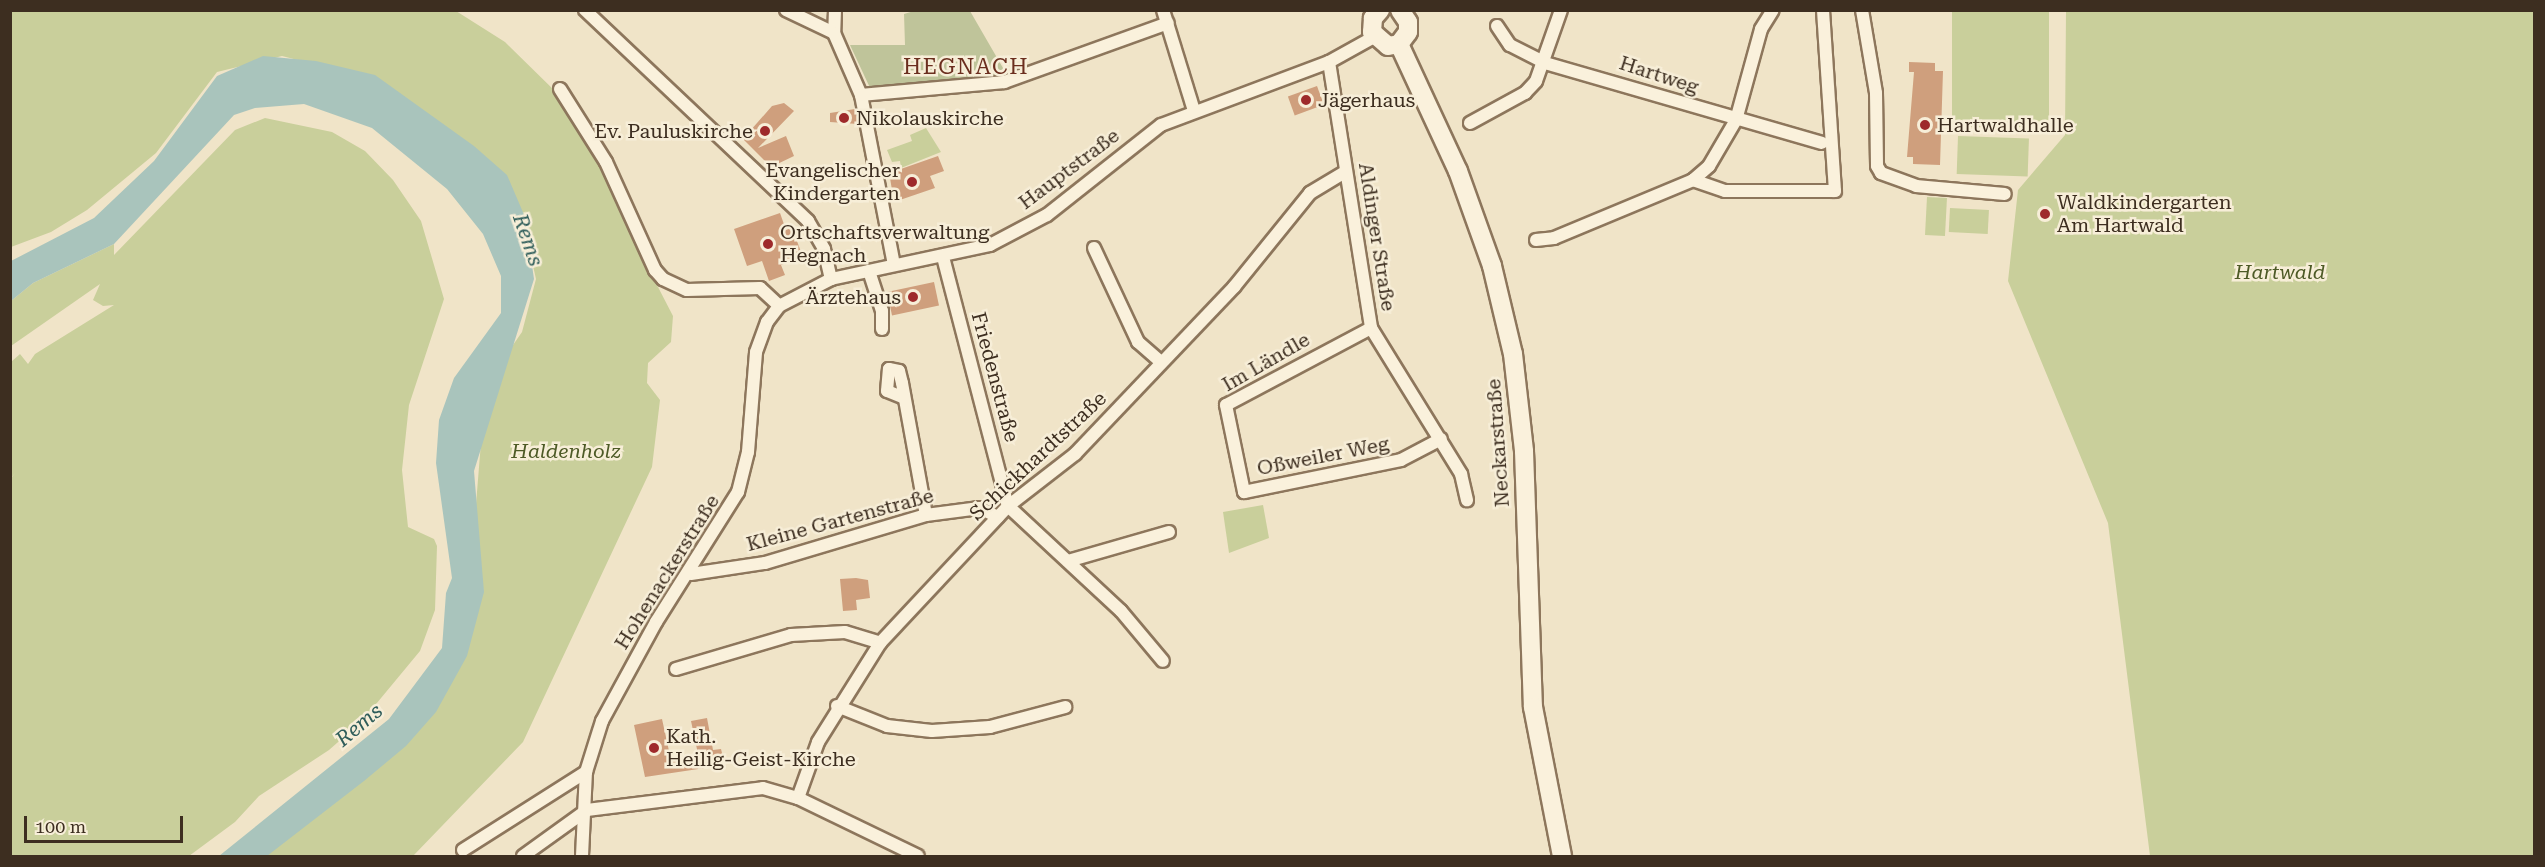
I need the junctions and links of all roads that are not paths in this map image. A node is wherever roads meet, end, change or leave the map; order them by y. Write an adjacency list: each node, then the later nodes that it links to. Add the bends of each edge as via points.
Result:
1 (585, 10): 32 (street, via 801,213 824,249)
2 (786, 10): 13 (street)
3 (835, 10): 13 (street)
4 (1163, 10): 11 (street)
5 (1561, 10): 17 (street)
6 (1773, 10): 21 (street, via 1761,29)
7 (1823, 10): 25 (street, via 1835,191 1725,191)
8 (1862, 10): 26 (street, via 1876,93 1877,166 1881,173 1916,186)
9 (1379, 11): 14 (main road, via 1371,23)
10 (1407, 13): 15 (main road, via 1408,32)
11 (1168, 23): 19 (street, via 1004,82); 20 (street)
12 (1497, 26): 17 (street, Hartweg, via 1510,45)
13 (834, 33): 19 (street)
14 (1374, 37): 15 (main road, via 1382,44); 16 (street, Hauptstraße)
15 (1399, 44): 59 (main road, Neckarstraße, via 1466,192 1492,266 1513,354 1524,452 1533,707)
16 (1329, 62): 20 (street, Hauptstraße); 24 (street, Aldinger Straße)
17 (1545, 63): 21 (street, Hartweg); 22 (street, via 1524,93)
18 (560, 88): 33 (street, via 606,162 655,270 663,279 687,290 760,288)
19 (861, 95): 30 (street)
20 (1194, 111): 29 (street, Hauptstraße, via 1161,125 1027,226 990,245)
21 (1736, 120): 23 (street, Hartweg); 25 (street, via 1721,150)
22 (1470, 123)
23 (1822, 143)
24 (1345, 172): 34 (street, Aldinger Straße); 36 (street, Schickhardtstraße, via 1310,193 1234,287)
25 (1693, 180): 27 (street, via 1554,238)
26 (2004, 194)
27 (1536, 240)
28 (1094, 248): 36 (street, via 1138,342)
29 (943, 257): 30 (street, Hauptstraße); 41 (street, Friedenstraße)
30 (894, 265): 31 (street, Hauptstraße)
31 (869, 271): 32 (street, Hauptstraße); 35 (street, via 882,311)
32 (831, 279): 33 (street, Hauptstraße)
33 (779, 306): 46 (street, Hohenackerstraße, via 767,322 756,352 748,452 738,492)
34 (1371, 328): 38 (street, Aldinger Straße); 39 (street, Im Ländle, via 1226,405)
35 (882, 329)
36 (1161, 362): 41 (street, Schickhardtstraße, via 1075,454)
37 (902, 397): 42 (street)
38 (1441, 439): 39 (street, Oßweiler Weg, via 1401,460); 40 (street, Aldinger Straße, via 1461,474)
39 (1244, 492)
40 (1467, 500)
41 (1008, 506): 43 (street, Schickhardtstraße); 45 (street)
42 (926, 515): 43 (street, Kleine Gartenstraße, via 980,508); 46 (street, Kleine Gartenstraße, via 765,563)
43 (998, 517): 47 (street, Schickhardtstraße)
44 (1169, 532): 45 (street)
45 (1068, 561): 48 (street, via 1121,610)
46 (691, 573): 52 (street, Hohenackerstraße, via 656,622 606,712)
47 (880, 643): 49 (street, via 845,632 791,635); 50 (street, Schickhardtstraße)
48 (1163, 661)
49 (676, 669)
50 (837, 706): 51 (street, via 887,726 932,731 990,727); 53 (street, Schickhardtstraße, via 818,742)
51 (1065, 707)
52 (586, 772): 54 (street, Hohenackerstraße); 55 (street)
53 (798, 798): 54 (street, via 762,788); 58 (street)
54 (587, 810): 56 (street); 57 (street, Hohenackerstraße)
55 (463, 850)
56 (524, 856)
57 (582, 856)
58 (918, 856)
59 (1562, 856)

